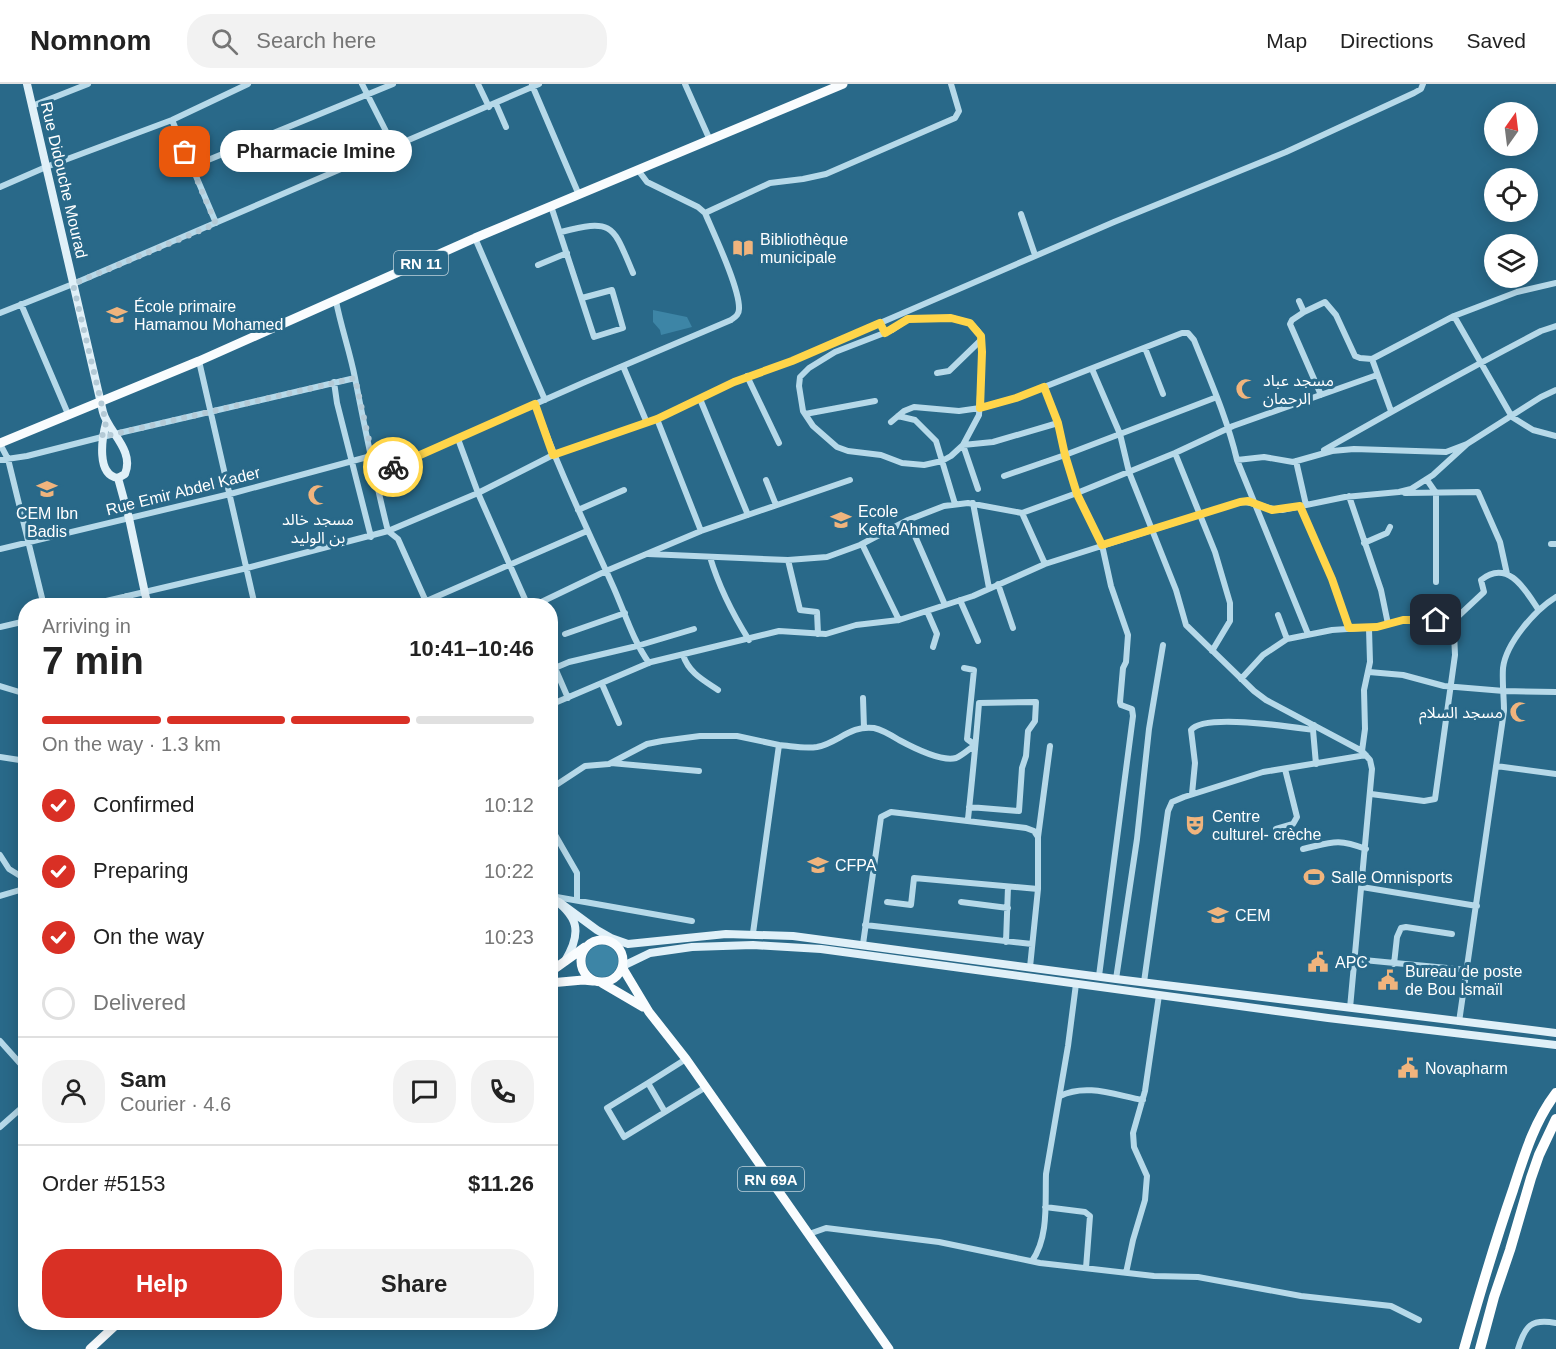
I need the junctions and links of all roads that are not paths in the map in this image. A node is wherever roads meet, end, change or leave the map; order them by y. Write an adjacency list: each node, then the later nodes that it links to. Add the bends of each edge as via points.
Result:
1 (27, 84): 14 (main road, Rue Didouche Mourad)
2 (88, 84): 14 (street)
3 (248, 84): 16 (street)
4 (362, 84): 12 (street)
5 (393, 84): 12 (street)
6 (478, 84): 15 (street)
7 (685, 84): 18 (street)
8 (843, 84): 18 (main road, RN 11)
9 (951, 84): 26 (street, via 960,111 955,118 826,174 770,183)
10 (1423, 84): 32 (street, via 1414,93 1286,152)
11 (534, 85): 13 (street); 24 (street)
12 (367, 95): 19 (street); 21 (street)
13 (496, 104): 15 (street); 17 (street)
14 (32, 106): 20 (main road, Rue Didouche Mourad)
15 (489, 107): 19 (street)
16 (172, 120): 20 (street); 21 (street)
17 (506, 127)
18 (709, 138): 22 (main road, RN 11)
19 (394, 147): 28 (street)
20 (46, 167): 23 (street); 36 (main road, Rue Didouche Mourad)
21 (191, 168): 28 (street)
22 (638, 170): 24 (main road, RN 11); 26 (street, via 647,182)
23 (0, 187)
24 (579, 195): 25 (main road, RN 11)
25 (551, 206): 29 (street); 30 (main road, RN 11)
26 (705, 213): 52 (street, via 735,287 738,314)
27 (1021, 214): 32 (street)
28 (216, 224): 36 (street)
29 (561, 232): 31 (street); 34 (street, via 588,225 610,228)
30 (475, 238): 38 (main road, RN 11); 65 (street)
31 (567, 253): 33 (street); 37 (street)
32 (1035, 255): 44 (street)
33 (538, 265)
34 (633, 273)
35 (1556, 283): 43 (street, via 1517,292)
36 (73, 284): 40 (street); 66 (main road, Rue Didouche Mourad)
37 (582, 298): 37 (street, via 594,337 622,328 612,290)
38 (336, 301): 50 (main road, RN 11); 57 (street)
39 (1299, 301): 41 (street)
40 (21, 304): 42 (street); 72 (street)
41 (1304, 312): 49 (street, via 1325,302 1336,315 1355,356); 62 (street, via 1290,324)
42 (0, 313)
43 (1454, 316): 49 (street); 51 (street)
44 (880, 323): 46 (street); 56 (street)
45 (1556, 326): 51 (street)
46 (885, 333): 47 (street, via 908,319 951,318 970,323); 73 (street, via 835,352 801,376 799,386)
47 (981, 340): 54 (street, via 949,371); 69 (street)
48 (1145, 348): 53 (street); 61 (street); 63 (street, via 1188,333)
49 (1372, 359): 55 (street)
50 (200, 361): 66 (main road, RN 11); 71 (street)
51 (1480, 363): 70 (street); 75 (street)
52 (623, 366): 65 (street); 79 (street)
53 (1092, 369): 59 (street); 83 (street)
54 (937, 373)
55 (1377, 375): 62 (street); 70 (street)
56 (747, 376): 64 (street); 88 (street)
57 (355, 378): 58 (street); 95 (street)
58 (334, 382): 71 (street); 101 (street)
59 (1044, 387): 69 (street); 80 (street)
60 (1556, 390): 75 (street)
61 (1163, 394)
62 (1321, 395): 81 (street)
63 (1217, 397): 81 (street); 83 (street)
64 (700, 399): 76 (street); 125 (street)
65 (545, 400): 68 (street)
66 (100, 401): 72 (main road, RN 11); 78 (main road, Rue Didouche Mourad)
67 (875, 401): 73 (street)
68 (535, 404): 86 (street); 93 (street)
69 (980, 408): 74 (street, via 959,411 914,407); 90 (street)
70 (1391, 411): 92 (street)
71 (211, 412): 82 (street); 114 (street)
72 (68, 414): 87 (main road, RN 11)
73 (805, 414): 100 (street, via 825,437 848,452 881,455 902,463 924,465)
74 (898, 416): 77 (street); 100 (street, via 915,420 936,441)
75 (1512, 417): 84 (street, via 1533,430); 89 (street)
76 (657, 419): 79 (street); 133 (street)
77 (891, 422)
78 (106, 423): 82 (main road); 85 (main road)
79 (647, 423): 93 (street)
80 (1058, 423): 90 (street, via 993,442); 94 (street)
81 (1230, 430): 91 (street); 98 (street)
82 (117, 434): 85 (street); 105 (main road, via 127,464 125,474)
83 (1120, 434): 94 (street); 102 (street)
84 (1556, 436)
85 (102, 437): 96 (street); 105 (main road, via 106,471)
86 (458, 439): 103 (street); 111 (street)
87 (0, 443): 96 (street)
88 (779, 443)
89 (1467, 444): 92 (street, via 1439,452 1354,449); 108 (street)
90 (963, 445): 100 (street); 109 (street)
91 (1175, 453): 102 (street); 126 (street)
92 (1318, 454): 99 (street)
93 (553, 455): 111 (street); 123 (street)
94 (1065, 455): 104 (street); 115 (street)
95 (371, 456): 101 (street, Rue Emir Abdel Kader); 103 (street)
96 (8, 459): 97 (street); 135 (street)
97 (0, 460)
98 (1237, 460): 99 (street); 117 (street)
99 (1296, 460): 121 (street)
100 (942, 461): 118 (street)
101 (351, 462): 114 (street, Rue Emir Abdel Kader); 134 (street)
102 (1129, 472): 115 (street); 130 (street)
103 (374, 475): 131 (street)
104 (1005, 476)
105 (118, 478): 127 (main road)
106 (766, 480): 120 (street)
107 (850, 480): 120 (street)
108 (1426, 480): 112 (street); 113 (street)
109 (978, 489)
110 (624, 490): 123 (street)
111 (478, 493): 131 (street); 144 (street)
112 (1394, 493): 113 (street); 116 (street)
113 (1436, 493): 147 (street, via 1478,492 1500,542); 148 (street)
114 (230, 494): 127 (street, Rue Emir Abdel Kader); 145 (street)
115 (1077, 494): 124 (street); 138 (street)
116 (1349, 496): 121 (street); 136 (street)
117 (1255, 503): 122 (street); 126 (street, via 1240,502)
118 (955, 504): 119 (street); 128 (street)
119 (973, 504): 124 (street); 150 (street)
120 (776, 505): 125 (street)
121 (1303, 505): 122 (street); 174 (street)
122 (1261, 509): 179 (street)
123 (578, 510): 132 (street)
124 (1022, 513): 143 (street)
125 (748, 515): 133 (street)
126 (1200, 515): 130 (street); 186 (street, via 1230,603 1230,621)
127 (129, 519): 135 (street, Rue Emir Abdel Kader); 151 (main road)
128 (908, 520): 137 (street); 163 (street)
129 (1390, 527): 136 (street, via 1388,533)
130 (1151, 530): 138 (street); 186 (street, via 1186,625)
131 (388, 531): 134 (street); 158 (street, via 398,539)
132 (587, 531): 144 (street); 146 (street)
133 (701, 531): 140 (street)
134 (371, 537): 145 (street)
135 (28, 542): 139 (street, Rue Emir Abdel Kader); 154 (street)
136 (1364, 543): 171 (street)
137 (862, 544): 142 (street, via 827,557); 168 (street)
138 (1102, 545): 143 (street); 262 (street, via 1128,635 1120,702 1132,710 1133,716)
139 (0, 549)
140 (648, 554): 141 (street); 146 (street)
141 (710, 557): 142 (street); 181 (street, via 732,614)
142 (788, 560): 178 (street, via 801,610 817,612)
143 (1045, 564): 149 (street)
144 (510, 566): 159 (street); 160 (street)
145 (247, 568): 151 (street); 157 (street)
146 (606, 571): 161 (street); 166 (street)
147 (1508, 574): 164 (street, via 1523,585); 169 (street, via 1482,578 1484,592)
148 (1436, 582)
149 (998, 584): 150 (street); 173 (street)
150 (989, 588): 162 (street)
151 (144, 592): 152 (street); 156 (main road)
152 (126, 596): 155 (street)
153 (1556, 597): 164 (street)
154 (42, 598)
155 (118, 598)
156 (146, 598)
157 (253, 598)
158 (424, 598)
159 (440, 598)
160 (524, 598)
161 (550, 598)
162 (960, 600): 163 (street); 182 (street)
163 (945, 605): 165 (street)
164 (1538, 609): 198 (street, via 1508,651 1503,667)
165 (927, 611): 168 (street); 185 (street, via 937,634)
166 (625, 613): 177 (street); 184 (street)
167 (1278, 615): 180 (street)
168 (899, 620): 178 (street)
169 (1449, 622): 171 (street, via 1416,619); 196 (street, via 1455,655)
170 (18, 623): 172 (street)
171 (1388, 624): 176 (street)
172 (0, 627)
173 (1013, 628)
174 (1349, 628): 176 (street); 179 (street)
175 (694, 629): 184 (street)
176 (1369, 629): 191 (street)
177 (565, 634)
178 (818, 634): 181 (street, via 786,630)
179 (1308, 634): 180 (street)
180 (1287, 639): 193 (street)
181 (749, 640): 187 (street)
182 (978, 642)
183 (1163, 645): 263 (street)
184 (637, 646): 188 (street); 189 (street)
185 (933, 647)
186 (1212, 651): 193 (street)
187 (683, 655): 188 (street); 197 (street, via 692,673)
188 (649, 663): 194 (street)
189 (558, 667)
190 (964, 668): 208 (street, via 974,670 968,740)
191 (1369, 672): 196 (street); 210 (street, via 1364,690)
192 (558, 679): 201 (street)
193 (1241, 679): 205 (street, via 1266,700)
194 (602, 684): 201 (street); 204 (street)
195 (0, 686): 199 (street)
196 (1451, 687): 198 (street); 221 (street, via 1435,799)
197 (718, 690)
198 (1504, 691): 200 (street); 215 (street)
199 (18, 692)
200 (1556, 692)
201 (568, 698): 203 (street)
202 (863, 698): 206 (street)
203 (558, 702)
204 (619, 723)
205 (1314, 727): 210 (street); 214 (street); 220 (street, via 1256,722 1195,726 1191,730 1195,763)
206 (864, 728): 207 (street, via 853,729 817,747); 208 (street, via 884,731 942,758 953,759)
207 (779, 745): 213 (street, via 737,736 700,736 647,744); 246 (street)
208 (975, 745): 222 (street); 222 (street, via 980,704 1036,702 1022,768 1020,810)
209 (1050, 746): 225 (street)
210 (1364, 753): 214 (street); 221 (street, via 1372,770)
211 (0, 757): 212 (street)
212 (18, 760)
213 (611, 763): 217 (street); 219 (street, via 585,766)
214 (1316, 764): 216 (street)
215 (1496, 766): 218 (street); 241 (street)
216 (1285, 769): 220 (street); 224 (street, via 1297,818 1293,824)
217 (699, 771)
218 (1556, 774)
219 (558, 784)
220 (1192, 794): 266 (street, via 1172,802 1168,810)
221 (1371, 794): 228 (street)
222 (969, 807): 223 (street)
223 (968, 819): 225 (street, via 1030,829); 244 (street, via 891,812 881,817)
224 (1276, 829)
225 (1038, 837): 233 (street)
226 (558, 839): 237 (street, via 578,873)
227 (1304, 849): 228 (street, via 1338,841)
228 (1366, 849): 232 (street)
229 (0, 855): 230 (street)
230 (18, 875)
231 (1008, 887): 233 (street); 239 (street, via 914,878 911,905); 242 (street)
232 (1362, 887): 241 (street); 255 (street)
233 (1038, 889): 253 (street)
234 (18, 891): 235 (street)
235 (0, 896)
236 (558, 897): 237 (street)
237 (577, 900): 243 (street)
238 (559, 902): 245 (main road); 248 (main road, via 572,915)
239 (887, 902)
240 (961, 902): 242 (street)
241 (1477, 906): 261 (street)
242 (1008, 908): 250 (street)
243 (692, 921)
244 (865, 926): 250 (street); 252 (street)
245 (597, 930): 249 (main road); 251 (main road)
246 (753, 933): 251 (main road); 252 (main road)
247 (1452, 934): 257 (street, via 1401,928)
248 (574, 938): 254 (main road); 256 (main road)
249 (610, 942): 251 (main road); 254 (main road, via 598,941); 259 (main road, via 619,949)
250 (1006, 942): 253 (street)
251 (628, 944)
252 (863, 944): 260 (main road)
253 (1032, 944): 260 (street)
254 (580, 954): 256 (main road); 265 (main road, via 582,969 590,979)
255 (1353, 959): 257 (street); 269 (street)
256 (564, 962): 258 (main road)
257 (1394, 964): 261 (street)
258 (558, 966)
259 (623, 966): 265 (main road, via 613,980); 267 (main road, via 646,954 671,949 781,946); 270 (main road, RN 69A)
260 (1030, 966): 262 (main road)
261 (1468, 970): 271 (street)
262 (1099, 976): 263 (main road)
263 (1116, 979): 266 (main road)
264 (558, 982): 265 (main road)
265 (599, 982): 270 (main road, RN 69A)
266 (1144, 982): 269 (main road)
267 (1076, 984): 268 (main road); 280 (street)
268 (1158, 995): 274 (main road); 281 (street)
269 (1350, 1008): 271 (main road)
270 (649, 1012): 275 (main road, RN 69A)
271 (1459, 1022): 272 (main road)
272 (1556, 1033)
273 (0, 1041): 276 (street)
274 (1556, 1045)
275 (686, 1059): 277 (street); 278 (main road, RN 69A)
276 (18, 1061)
277 (648, 1083): 282 (street); 282 (street, via 606,1108 624,1137)
278 (706, 1087): 282 (street); 287 (main road, RN 69A)
279 (1556, 1093): 296 (highway, via 1526,1150)
280 (1060, 1096): 281 (street, via 1088,1089); 286 (street, via 1046,1174)
281 (1143, 1100): 290 (street, via 1133,1133 1134,1147 1147,1176 1145,1200)
282 (665, 1112)
283 (18, 1114): 285 (street)
284 (1556, 1119): 297 (highway, via 1531,1178)
285 (0, 1127)
286 (1045, 1207): 288 (street, via 1041,1244); 289 (street, via 1090,1216)
287 (809, 1234): 288 (street, via 825,1228 939,1242); 295 (main road, RN 69A)
288 (1032, 1261): 289 (street)
289 (1086, 1268): 290 (street)
290 (1126, 1273): 291 (street, via 1198,1277 1301,1296 1391,1306)
291 (1419, 1320)
292 (1556, 1323): 298 (street, via 1541,1321 1530,1325)
293 (110, 1330): 294 (main road)
294 (90, 1349)
295 (889, 1349)
296 (1464, 1349)
297 (1480, 1349)
298 (1518, 1349)

